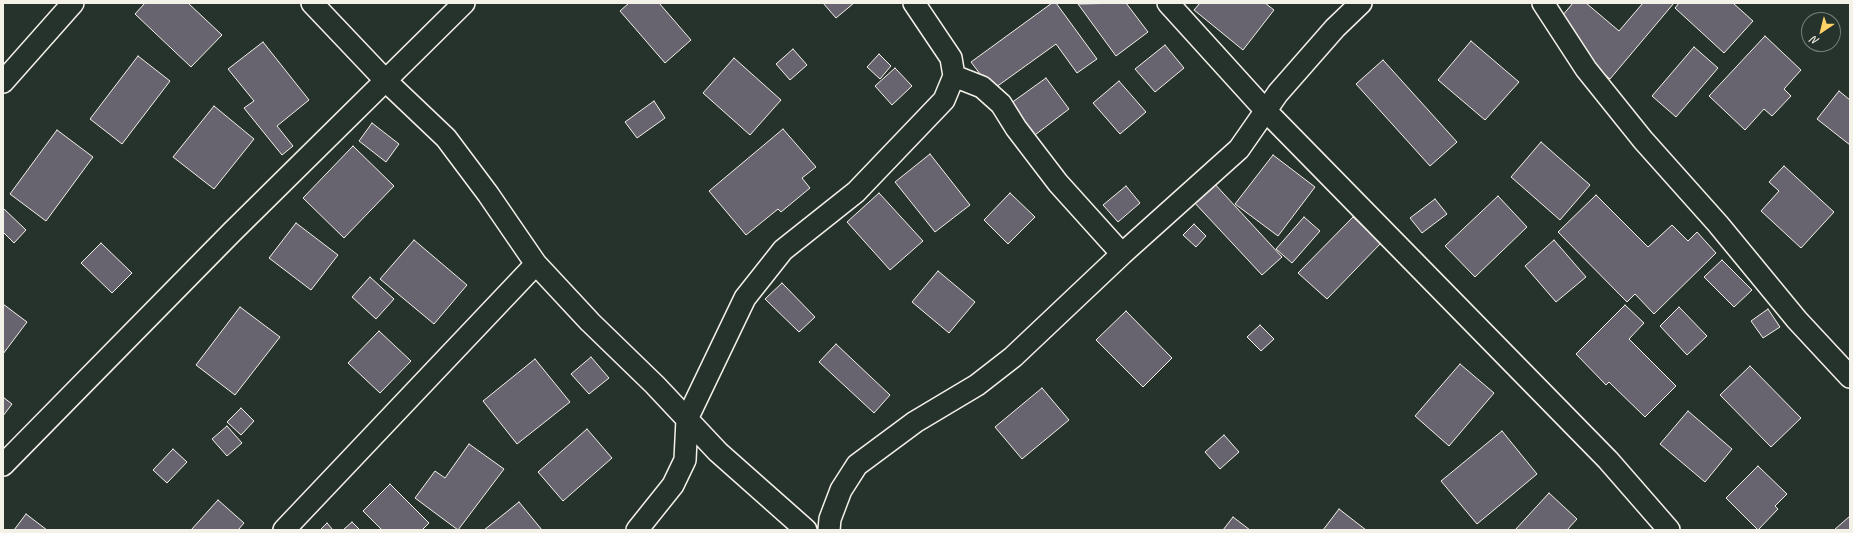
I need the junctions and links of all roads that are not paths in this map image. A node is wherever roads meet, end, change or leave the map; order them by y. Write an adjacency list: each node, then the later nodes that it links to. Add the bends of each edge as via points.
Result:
1 (73, 3): 10 (street)
2 (312, 3): 9 (street)
3 (464, 3): 9 (street)
4 (914, 3): 8 (street, via 951,58)
5 (1168, 3): 11 (street)
6 (1361, 3): 11 (street, via 1334,28 1278,93)
7 (1543, 3): 14 (street, via 1586,68 1643,140 1718,224 1797,320)
8 (954, 76): 12 (street, via 982,87 1001,104 1016,128 1058,182); 15 (street, via 944,100 856,192 783,250 744,298)
9 (386, 81): 13 (street, via 446,138); 18 (street, via 232,232)
10 (3, 82)
11 (1266, 111): 12 (street, via 1239,149); 23 (street, via 1608,460)
12 (1122, 254): 22 (street, via 1013,358 977,384 915,422 857,465 841,490 830,519)
13 (536, 264): 15 (street); 19 (street)
14 (1850, 377)
15 (687, 419): 16 (street); 17 (street)
16 (718, 452): 17 (street); 21 (street)
17 (686, 460): 20 (street, via 673,485)
18 (3, 465)
19 (284, 530)
20 (637, 530)
21 (806, 530)
22 (829, 530)
23 (1670, 530)

